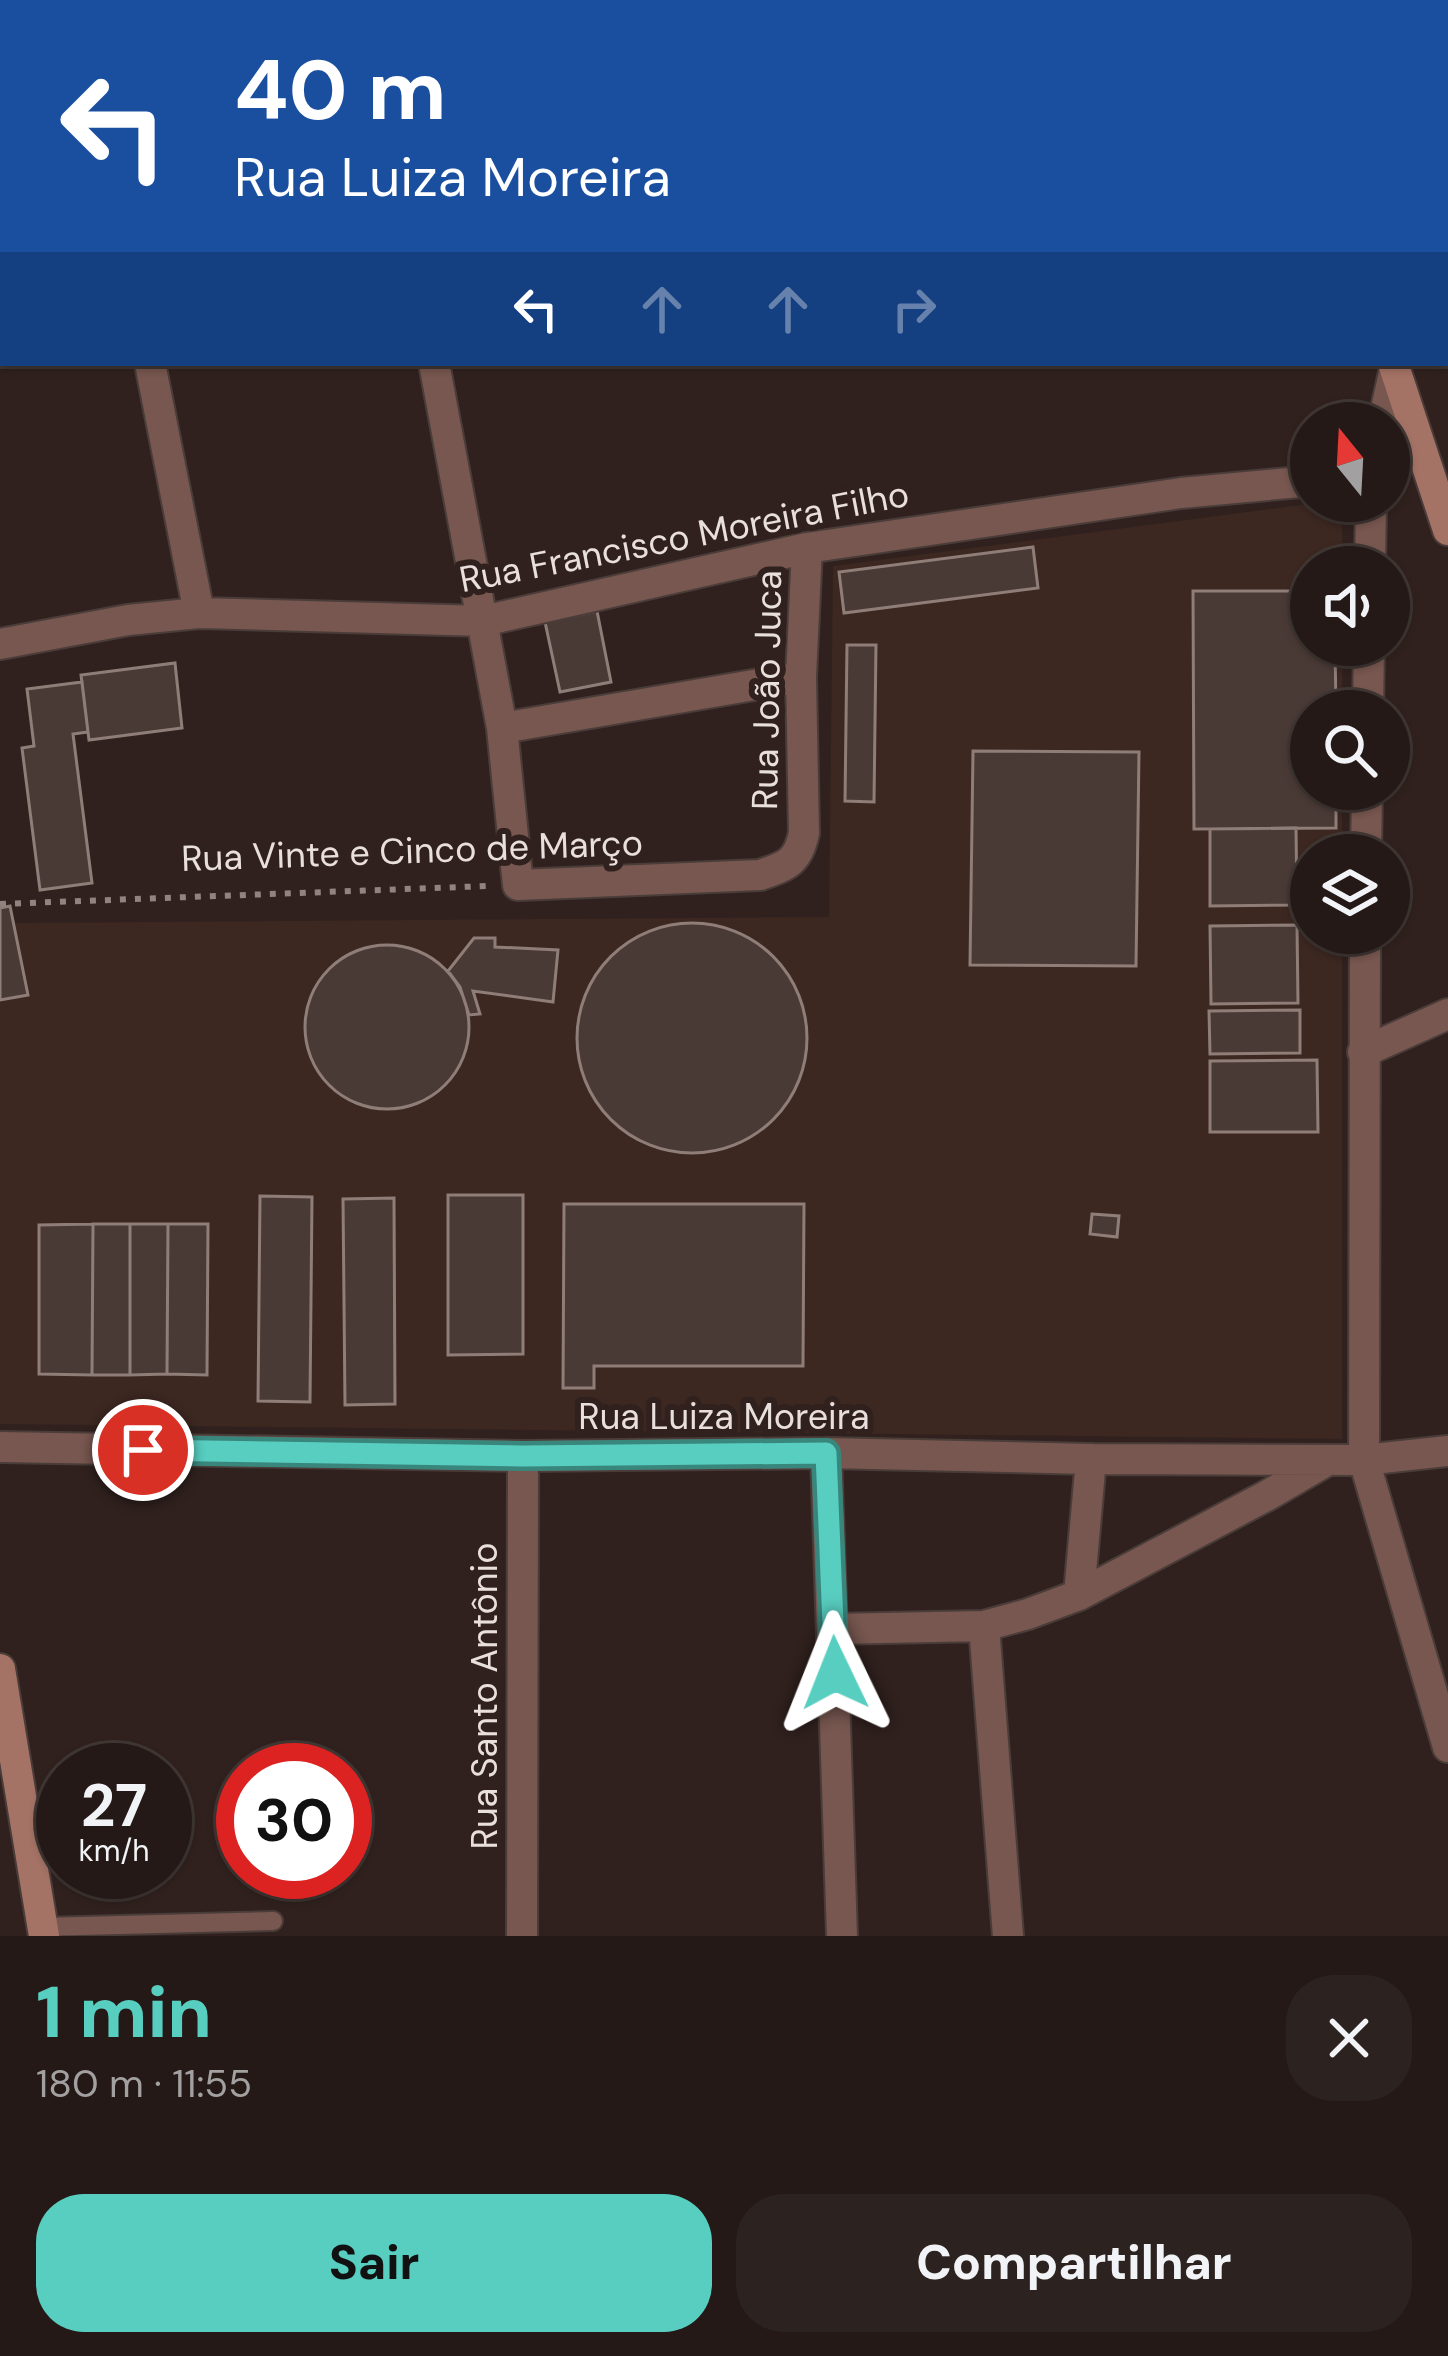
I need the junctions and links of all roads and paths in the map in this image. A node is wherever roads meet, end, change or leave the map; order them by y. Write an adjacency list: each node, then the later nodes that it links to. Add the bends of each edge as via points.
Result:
1 (151, 366): 9 (street)
2 (435, 366): 10 (street)
3 (1394, 366): 5 (street)
4 (1394, 366): 7 (main road)
5 (1387, 402)
6 (1290, 483): 8 (street, Rua Francisco Moreira Filho)
7 (1448, 530)
8 (807, 548): 10 (street, Rua Francisco Moreira Filho); 12 (street, Rua João Juca)
9 (199, 613): 10 (street, Rua Francisco Moreira Filho); 11 (street, Rua Francisco Moreira Filho)
10 (483, 621): 13 (street)
11 (0, 644)
12 (802, 677): 13 (street); 14 (street, Rua João Juca)
13 (502, 728): 15 (street)
14 (804, 833): 15 (street, Rua Vinte e Cinco de Março, via 800,852 760,875)
15 (518, 885): 16 (path, Rua Vinte e Cinco de Março)
16 (0, 904)
17 (1365, 954): 19 (street)
18 (1448, 1014): 19 (street)
19 (1363, 1052): 26 (street)
20 (0, 1447): 23 (street, Rua Luiza Moreira)
21 (1448, 1451): 26 (street, Rua Luiza Moreira)
22 (826, 1453): 23 (street, Rua Luiza Moreira); 24 (street, Rua Luiza Moreira); 29 (street)
23 (523, 1456): 34 (street, Rua Santo Antônio)
24 (1091, 1459): 25 (street, Rua Luiza Moreira); 27 (street)
25 (1328, 1460): 26 (street, Rua Luiza Moreira); 27 (street)
26 (1364, 1460): 31 (street)
27 (1079, 1595): 28 (street)
28 (984, 1626): 29 (street); 36 (street)
29 (833, 1629): 35 (street)
30 (0, 1669): 33 (main road)
31 (1448, 1748)
32 (273, 1921): 33 (lane)
33 (43, 1931)
34 (522, 1936)
35 (842, 1936)
36 (1007, 1936)

